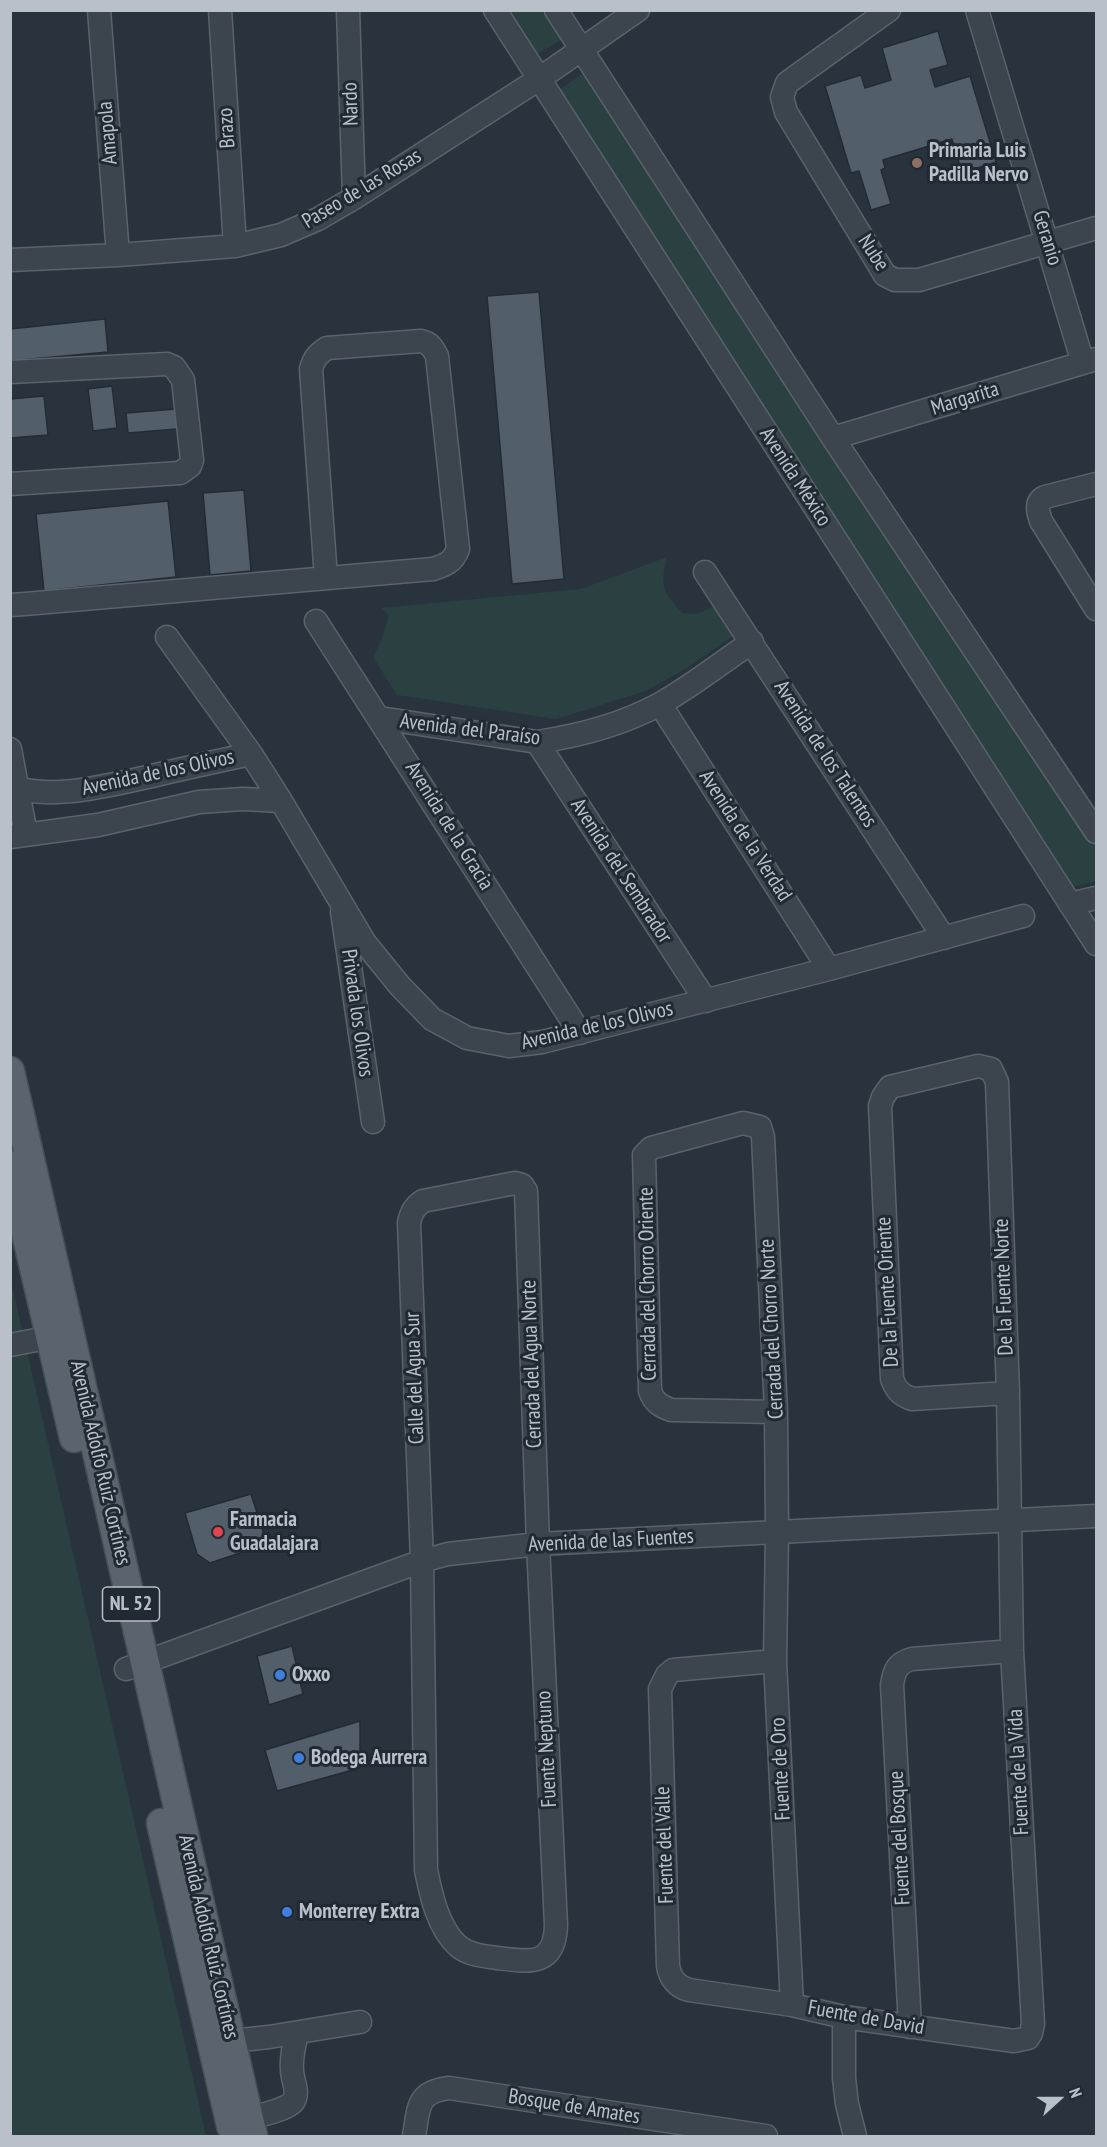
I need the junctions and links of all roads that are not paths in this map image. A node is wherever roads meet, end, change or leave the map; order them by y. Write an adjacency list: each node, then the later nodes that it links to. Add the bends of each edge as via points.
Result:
1 (99, 10): 15 (street, Amapola)
2 (220, 10): 14 (street, Brazo)
3 (348, 10): 11 (street, Nardo)
4 (495, 10): 10 (street, Avenida México)
5 (556, 10): 9 (street)
6 (638, 10): 9 (street, Paseo de las Rosas)
7 (889, 10): 13 (street, Nube, via 787,83 782,97 786,112 885,275 895,280 919,280)
8 (977, 10): 13 (street, Geranio)
9 (581, 50): 10 (street, Paseo de las Rosas); 19 (street)
10 (539, 79): 11 (street, Paseo de las Rosas); 40 (street, Avenida México)
11 (354, 198): 14 (street, Paseo de las Rosas, via 281,234)
12 (1096, 228): 13 (street)
13 (1048, 242): 17 (street, Geranio)
14 (235, 246): 15 (street, Paseo de las Rosas)
15 (118, 255): 16 (street, Paseo de las Rosas)
16 (10, 260)
17 (1090, 361): 19 (street, Margarita)
18 (10, 372): 20 (street, via 167,364 174,367 183,380 192,460 180,474)
19 (833, 438): 36 (street)
20 (10, 484)
21 (1096, 484): 25 (street, via 1045,497 1038,508 1041,521)
22 (705, 572): 28 (street, Avenida de los Talentos)
23 (326, 578): 23 (street, via 433,569 455,558 458,549 437,356 427,343 327,348 313,360); 24 (street)
24 (10, 604)
25 (1096, 609)
26 (316, 621): 30 (street, Avenida de la Gracia)
27 (167, 637): 33 (street)
28 (752, 642): 29 (street, Avenida del Paraíso); 42 (street, Avenida de los Talentos)
29 (660, 704): 31 (street, Avenida del Paraíso, via 584,732); 44 (street, Avenida de la Verdad)
30 (380, 718): 31 (street, Avenida del Paraíso); 46 (street, Avenida de la Gracia)
31 (537, 742): 45 (street, Avenida del Sembrador)
32 (10, 749): 34 (street)
33 (251, 754): 34 (street, Avenida de los Olivos, via 93,788); 35 (street, Avenida de los Olivos)
34 (15, 788): 37 (street)
35 (282, 801): 37 (street, Avenida de los Olivos, via 199,802 98,825); 39 (street, Avenida de los Olivos)
36 (1096, 832)
37 (18, 835)
38 (1096, 898): 40 (street)
39 (341, 904): 46 (street, Avenida de los Olivos, via 365,943 400,986 432,1019 467,1038 509,1046); 49 (street, Privada los Olivos)
40 (1070, 904): 43 (street, Avenida México)
41 (1023, 916): 42 (street, Avenida de los Olivos)
42 (944, 938): 44 (street, Avenida de los Olivos)
43 (1096, 944)
44 (830, 969): 45 (street, Avenida de los Olivos)
45 (705, 1001): 46 (street, Avenida de los Olivos)
46 (580, 1033)
47 (10, 1071): 53 (main road, Avenida Adolfo Ruiz Cortínes / NL 52)
48 (880, 1116): 55 (street, De la Fuente Oriente, via 892,1379 896,1388 912,1398); 55 (street, De la Fuente Norte, via 883,1096 890,1088 978,1066 991,1069 997,1082)
49 (373, 1122)
50 (647, 1151): 56 (street, Cerrada del Chorro Oriente, via 653,1399 671,1410); 56 (street, Cerrada del Chorro Norte, via 743,1124 759,1127 763,1137)
51 (10, 1166): 53 (main road)
52 (423, 1201): 60 (street, Cerrada del Agua Norte, via 515,1183 526,1191); 61 (street, Calle del Agua Sur, via 416,1205 409,1223)
53 (61, 1335): 54 (street); 64 (main road, Avenida Adolfo Ruiz Cortínes / NL 52)
54 (10, 1345)
55 (1008, 1393): 58 (street, De la Fuente Norte)
56 (776, 1412): 59 (street, Cerrada del Chorro Norte)
57 (1096, 1516): 58 (street, Avenida de las Fuentes)
58 (1009, 1519): 59 (street, Avenida de las Fuentes); 62 (street, Fuente de la Vida)
59 (777, 1532): 60 (street, Avenida de las Fuentes); 63 (street, Fuente de Oro)
60 (538, 1544): 61 (street, Avenida de las Fuentes, via 448,1554); 65 (street, Fuente Neptuno, via 556,1925 553,1945 539,1960 528,1962 467,1952)
61 (422, 1561): 64 (street, Avenida de las Fuentes); 65 (street, Calle del Agua Sur, via 426,1870 434,1903)
62 (1012, 1651): 70 (street, Fuente de la Vida); 71 (street, Fuente del Bosque, via 912,1659 899,1665 894,1673)
63 (775, 1661): 66 (street, Fuente del Valle, via 673,1670 660,1689 668,1966 672,1979); 67 (street, Fuente de Oro)
64 (135, 1666): 73 (main road, Avenida Adolfo Ruiz Cortínes / NL 52); 74 (main road)
65 (449, 1936)
66 (689, 1990): 67 (street, Fuente de David)
67 (792, 2005): 68 (street, Fuente de David)
68 (844, 2017): 71 (street, Fuente de David); 77 (street, via 844,2078)
69 (360, 2022): 72 (street)
70 (1033, 2024): 71 (street, Fuente de David, via 1028,2038 1014,2041)
71 (910, 2027)
72 (297, 2032): 73 (street); 74 (street, via 292,2054 296,2092 293,2101)
73 (232, 2041): 74 (main road, Avenida Adolfo Ruiz Cortínes / NL 52)
74 (245, 2131)
75 (414, 2136): 76 (street, Bosque de Amates, via 420,2103 426,2095 449,2088)
76 (766, 2136)
77 (855, 2136)

